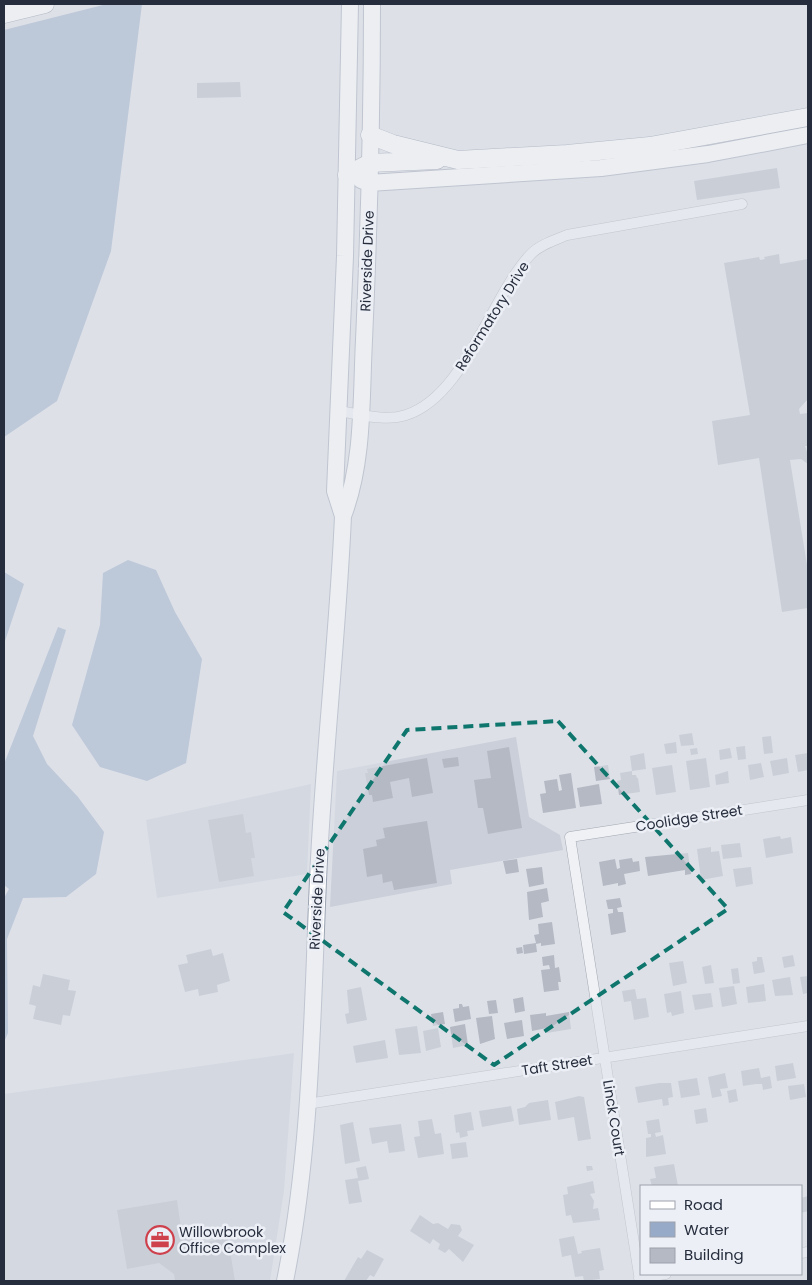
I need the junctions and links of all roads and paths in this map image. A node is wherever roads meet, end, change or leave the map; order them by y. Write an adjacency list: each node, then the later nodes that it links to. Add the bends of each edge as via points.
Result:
1 (45, 4): 4 (highway)
2 (350, 4): 10 (main road, Riverside Drive)
3 (372, 4): 6 (main road, Riverside Drive)
4 (4, 14)
5 (808, 117): 8 (highway, via 650,146)
6 (370, 135): 8 (highway); 9 (main road, Riverside Drive)
7 (808, 135): 11 (main road, via 708,154 611,167)
8 (458, 160): 9 (highway)
9 (370, 164): 10 (highway); 11 (main road, Riverside Drive)
10 (347, 175): 11 (main road); 13 (main road, Riverside Drive)
11 (369, 183): 14 (main road, Riverside Drive)
12 (742, 204): 14 (street, Reformatory Drive, via 567,235 549,243 532,253 514,275 451,382 430,401 407,415 383,418)
13 (338, 411): 14 (street, Reformatory Drive); 15 (main road, Riverside Drive, via 335,491)
14 (360, 414): 15 (main road, Riverside Drive, via 353,490)
15 (343, 516): 20 (main road, Riverside Drive, via 323,782)
16 (808, 800): 17 (street, Coolidge Street)
17 (570, 837): 19 (street, Linck Court)
18 (808, 1026): 19 (street, Taft Street)
19 (605, 1057): 20 (street, Taft Street); 22 (street, Linck Court)
20 (307, 1104): 23 (main road, Riverside Drive, via 294,1234)
21 (662, 1275): 22 (street)
22 (639, 1280)
23 (285, 1281)

